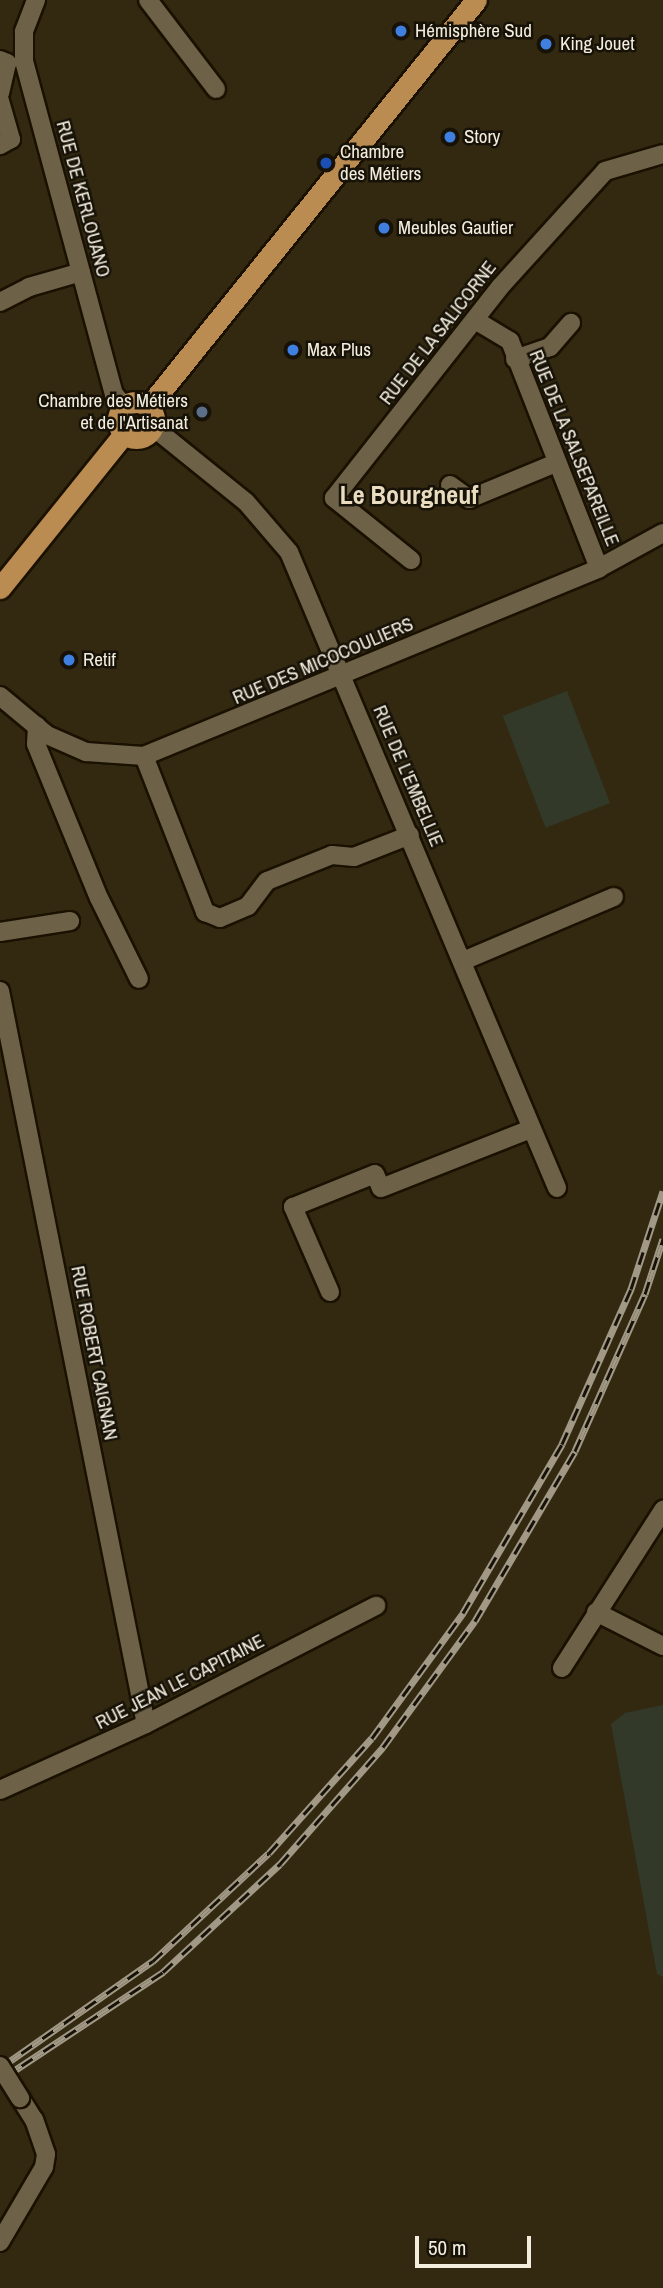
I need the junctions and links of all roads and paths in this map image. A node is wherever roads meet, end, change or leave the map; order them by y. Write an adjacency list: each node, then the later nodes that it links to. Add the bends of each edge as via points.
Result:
1 (36, 0): 4 (street, RUE DE KERLOUANO)
2 (148, 0): 5 (street)
3 (476, 0): 16 (main road)
4 (10, 62): 6 (street); 10 (street, RUE DE KERLOUANO)
5 (216, 89)
6 (0, 93)
7 (0, 101): 8 (street, via 11,139)
8 (0, 145)
9 (663, 154): 12 (street, RUE DE LA SALICORNE, via 605,171)
10 (81, 272): 11 (street, via 29,287); 15 (street, RUE DE KERLOUANO, via 114,394)
11 (0, 302)
12 (475, 320): 14 (street, RUE DE LA SALSEPAREILLE, via 510,341); 21 (street, RUE DE LA SALICORNE, via 334,498)
13 (570, 323): 14 (street, via 550,347)
14 (515, 359): 18 (street, RUE DE LA SALSEPAREILLE)
15 (124, 406): 16 (main road, via 133,402); 17 (main road, via 118,417)
16 (151, 417): 17 (main road, via 140,438); 24 (street, RUE DE L'EMBELLIE, via 246,502 289,552)
17 (124, 435): 23 (main road)
18 (556, 463): 19 (street, via 469,499); 22 (street, RUE DE LA SALSEPAREILLE)
19 (450, 485)
20 (663, 533): 22 (street, RUE DES MICOCOULIERS)
21 (411, 560)
22 (599, 568): 24 (street, RUE DES MICOCOULIERS)
23 (0, 588)
24 (343, 677): 27 (street, RUE DES MICOCOULIERS); 28 (street, RUE DE L'EMBELLIE)
25 (0, 696): 26 (street, RUE DES MICOCOULIERS)
26 (37, 726): 27 (street, RUE DES MICOCOULIERS, via 86,752); 33 (street, via 36,744 93,885)
27 (144, 756): 28 (street, via 205,912 220,918 248,906 267,881 331,855 354,857)
28 (411, 835): 32 (street, RUE DE L'EMBELLIE)
29 (614, 897): 32 (street)
30 (70, 921): 31 (street)
31 (0, 932)
32 (463, 961): 35 (street, RUE DE L'EMBELLIE)
33 (139, 979)
34 (0, 991): 43 (street, RUE ROBERT CAIGNAN)
35 (531, 1129): 36 (street, RUE DE L'EMBELLIE); 37 (street, via 381,1188 375,1174 293,1207)
36 (557, 1188)
37 (330, 1292)
38 (663, 1510): 40 (street)
39 (376, 1606): 43 (street, RUE JEAN LE CAPITAINE)
40 (600, 1606): 41 (street); 42 (street)
41 (663, 1646)
42 (562, 1668)
43 (146, 1724): 44 (street, RUE JEAN LE CAPITAINE)
44 (0, 1790)
45 (0, 2066): 46 (street, bridge, via 34,2120 46,2154 44,2167)
46 (0, 2242)

